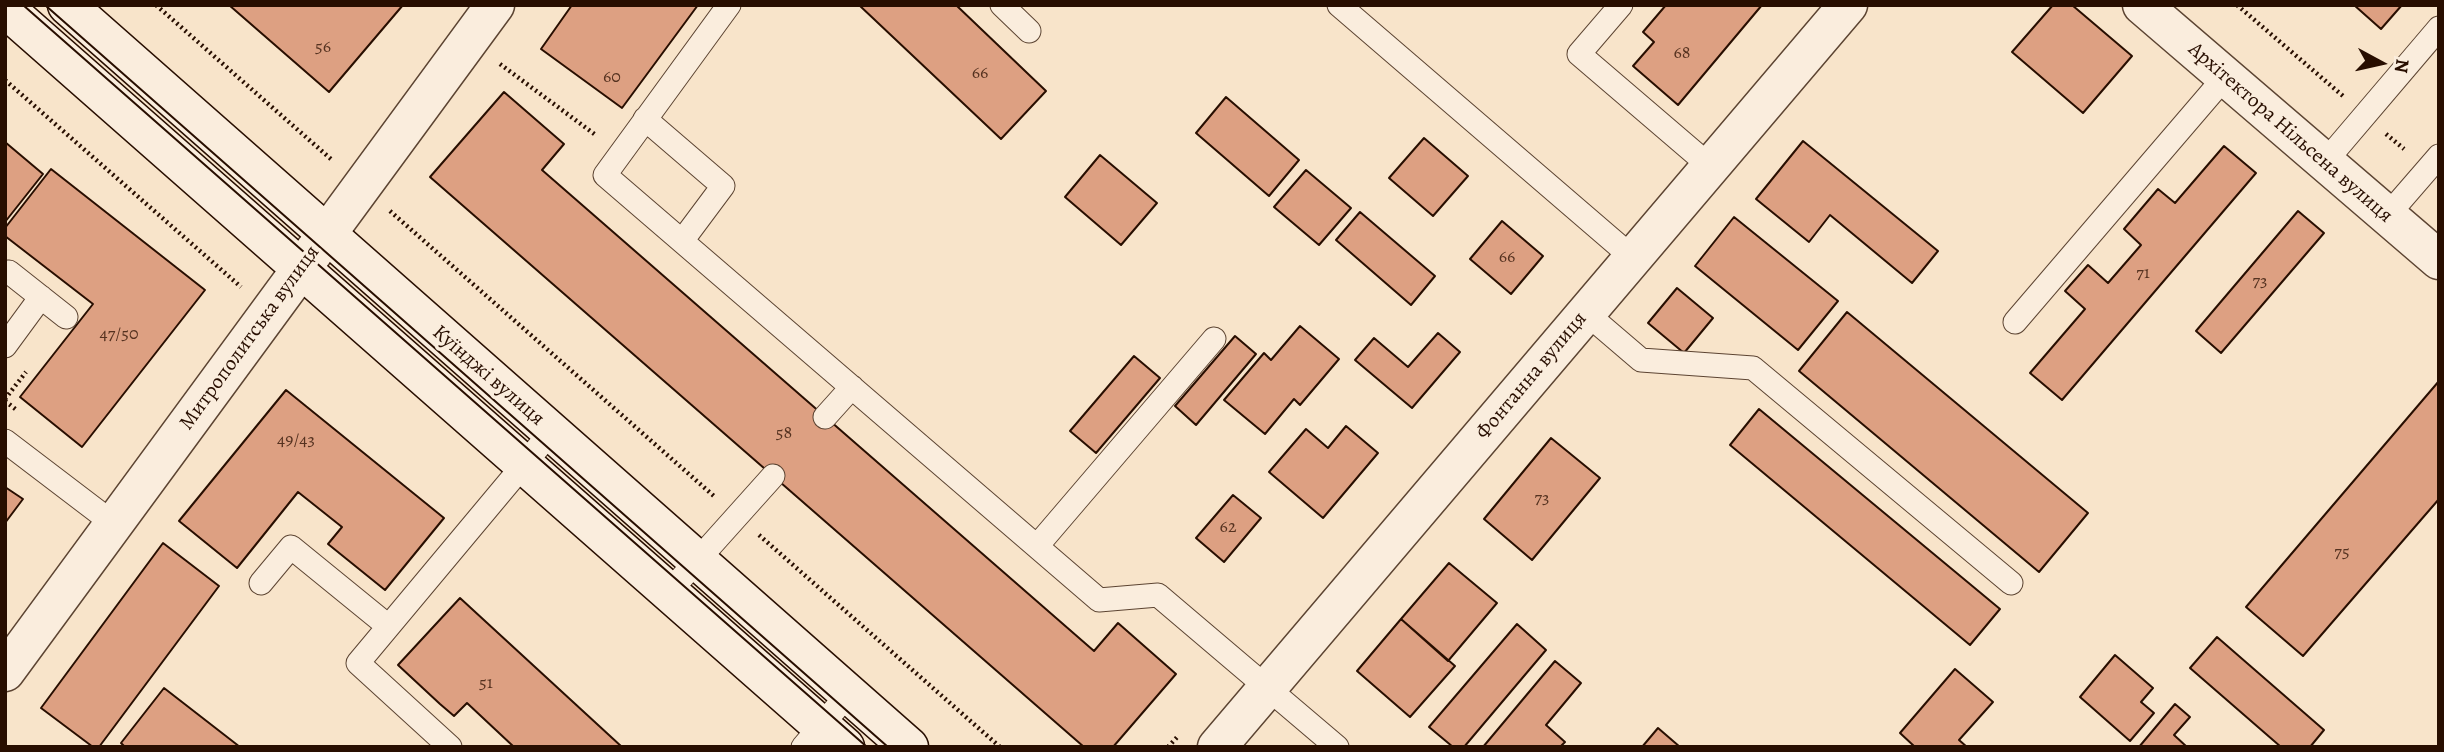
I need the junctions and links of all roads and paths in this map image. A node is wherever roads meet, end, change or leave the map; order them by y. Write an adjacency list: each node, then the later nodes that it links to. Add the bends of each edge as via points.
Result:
1 (66, 5): 26 (street, Куїнджі вулиця)
2 (156, 5): 22 (path)
3 (495, 5): 26 (street, Митрополитська вулиця)
4 (729, 5): 18 (lane)
5 (1002, 5): 13 (lane)
6 (1339, 5): 28 (lane)
7 (1621, 5): 23 (lane, via 1579,54)
8 (1848, 5): 23 (street, Фонтанна вулиця)
9 (2142, 5): 15 (street, Архітектора Нільсена вулиця)
10 (2237, 5): 17 (path)
11 (5, 8): 30 (street, Куїнджі вулиця)
12 (2439, 28): 17 (lane)
13 (1029, 31)
14 (496, 61): 19 (path)
15 (2225, 76): 20 (street, Архітектора Нільсена вулиця); 36 (lane)
16 (5, 80): 32 (path)
17 (2365, 115): 20 (lane); 21 (path)
18 (645, 119): 19 (lane); 27 (lane, via 723,186)
19 (620, 153): 27 (lane, via 605,175)
20 (2325, 162): 25 (street, Архітектора Нільсена вулиця)
21 (2433, 163): 25 (lane)
22 (337, 164)
23 (1711, 167): 28 (street, Фонтанна вулиця)
24 (387, 208): 45 (path)
25 (2387, 216): 29 (street, Архітектора Нільсена вулиця)
26 (326, 234): 30 (street, Митрополитська вулиця); 41 (street, Куїнджі вулиця)
27 (682, 241): 39 (lane)
28 (1633, 258): 34 (street, Фонтанна вулиця)
29 (2439, 260)
30 (301, 268): 43 (street, Куїнджі вулиця); 46 (street, Митрополитська вулиця)
31 (9, 272): 33 (lane)
32 (244, 290)
33 (41, 297): 35 (lane); 38 (lane)
34 (1586, 313): 50 (lane, via 1642,360 1753,368); 54 (street, Фонтанна вулиця)
35 (66, 317)
36 (2015, 322)
37 (1214, 339): 47 (lane)
38 (5, 346)
39 (852, 387): 40 (lane); 47 (lane)
40 (825, 417)
41 (551, 432): 43 (lane); 48 (street, Куїнджі вулиця)
42 (5, 441): 46 (lane)
43 (524, 465): 51 (street, Куїнджі вулиця); 52 (lane)
44 (773, 476): 45 (lane)
45 (737, 516): 48 (lane); 59 (path)
46 (114, 524): 53 (street, Митрополитська вулиця)
47 (1037, 546): 54 (lane, via 1099,600 1158,595)
48 (698, 560): 51 (lane); 55 (street, Куїнджі вулиця)
49 (261, 583): 52 (lane, via 291,547)
50 (2011, 583)
51 (669, 592): 56 (street, Куїнджі вулиця)
52 (388, 626): 57 (lane, via 358,663)
53 (5, 672)
54 (1267, 687): 60 (street, Фонтанна вулиця); 61 (lane)
55 (849, 693): 56 (lane); 58 (street, Куїнджі вулиця)
56 (823, 740)
57 (450, 747)
58 (909, 747)
59 (1000, 747)
60 (1217, 747)
61 (1337, 747)

